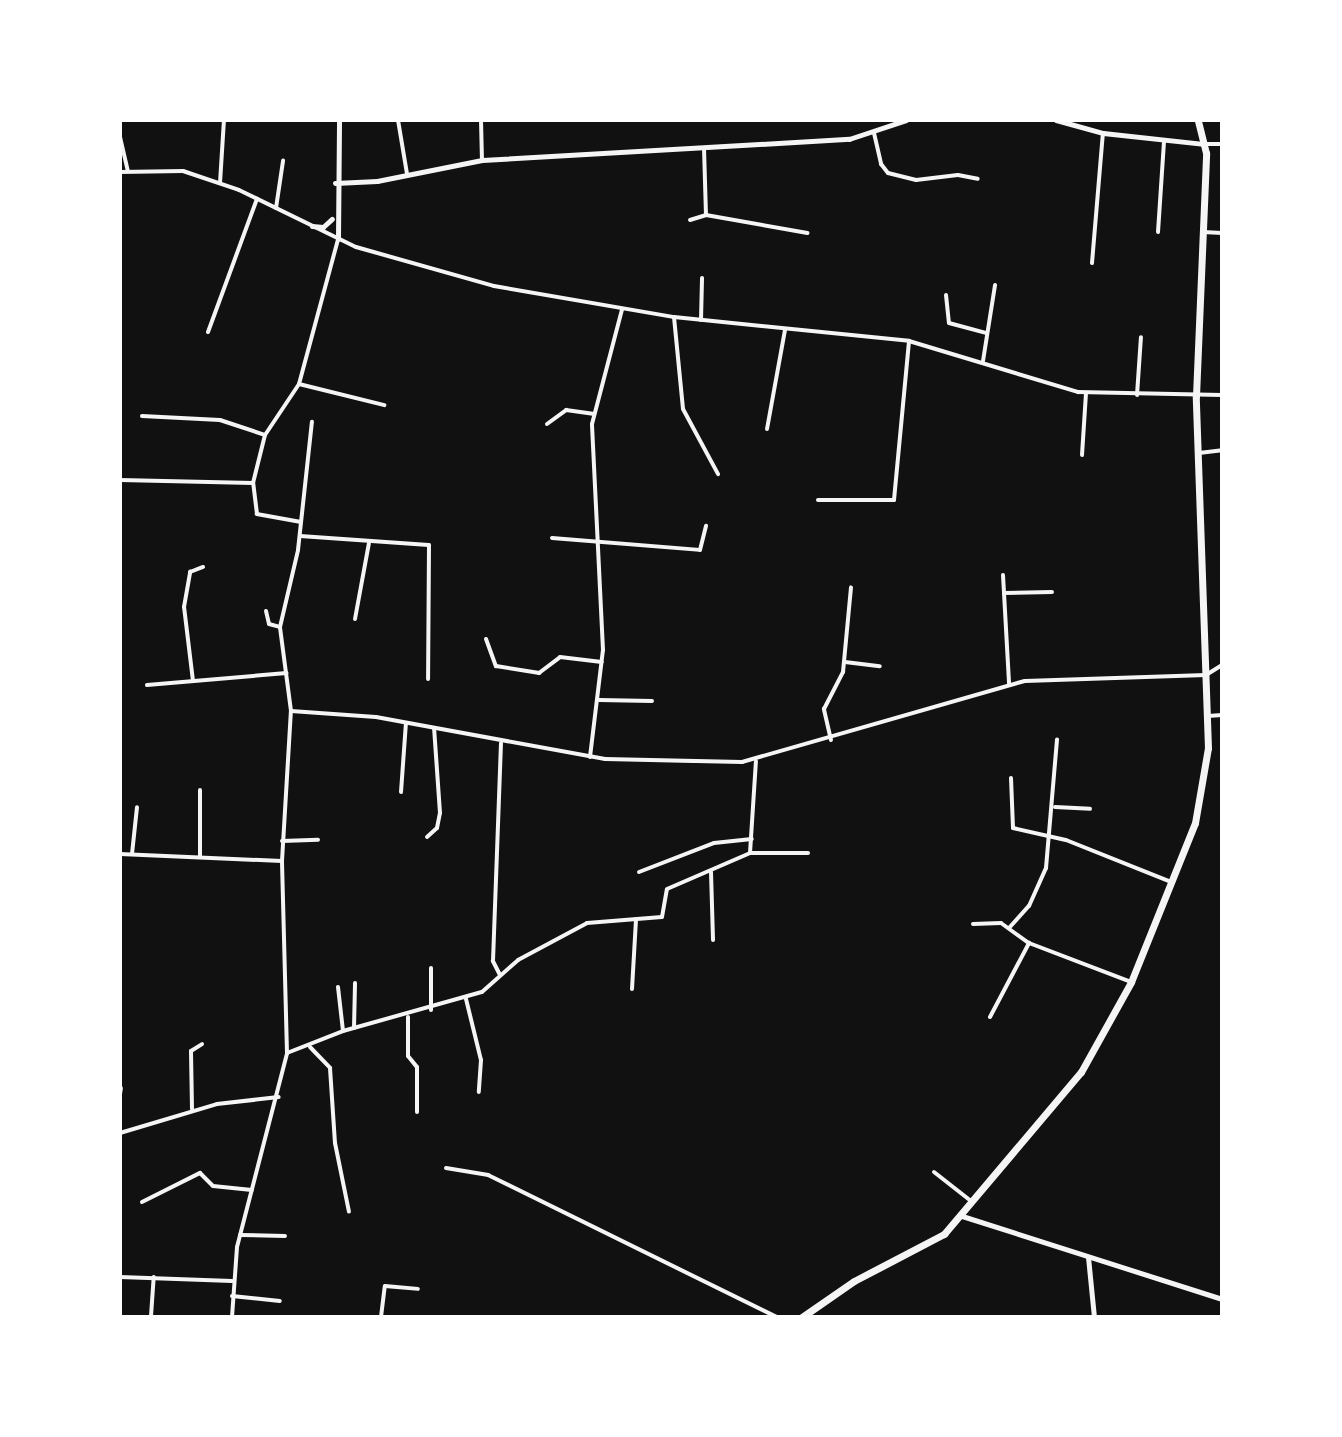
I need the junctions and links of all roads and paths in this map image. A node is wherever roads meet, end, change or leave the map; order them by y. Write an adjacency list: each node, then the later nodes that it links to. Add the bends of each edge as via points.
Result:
1 (224, 120): 21 (street)
2 (339, 120): 22 (street)
3 (398, 120): 19 (street)
4 (481, 120): 15 (street)
5 (906, 120): 9 (street)
6 (1056, 120): 8 (street)
7 (1198, 120): 12 (main road)
8 (1103, 132): 11 (street); 34 (street)
9 (874, 133): 14 (street); 20 (street, via 881,164 888,173 916,180 958,175)
10 (120, 137): 17 (street)
11 (1164, 141): 12 (street); 29 (street)
12 (1205, 144): 13 (street); 30 (main road)
13 (1222, 144)
14 (704, 148): 15 (street); 26 (street)
15 (483, 159): 19 (street)
16 (283, 161): 24 (street)
17 (128, 171): 18 (street); 21 (street, via 176,170)
18 (120, 172)
19 (407, 174): 22 (street)
20 (978, 179)
21 (220, 183): 23 (street)
22 (334, 183): 25 (street)
23 (257, 199): 24 (street); 42 (street)
24 (276, 208): 28 (street)
25 (334, 214): 28 (street, via 327,226); 33 (street)
26 (706, 215): 27 (street); 31 (street)
27 (690, 220)
28 (312, 226): 33 (street)
29 (1158, 232)
30 (1203, 232): 32 (street); 51 (main road)
31 (807, 233)
32 (1222, 233)
33 (338, 238): 38 (street, via 455,277); 47 (street)
34 (1092, 263)
35 (702, 278): 40 (street)
36 (996, 285): 43 (street)
37 (946, 295): 43 (street, via 947,321)
38 (622, 309): 39 (street); 53 (street)
39 (674, 317): 40 (street); 62 (street, via 683,409)
40 (701, 320): 41 (street)
41 (785, 330): 45 (street); 57 (street)
42 (208, 332)
43 (987, 333): 46 (street)
44 (1141, 337): 49 (street)
45 (909, 341): 46 (street); 65 (street, via 894,500)
46 (983, 361): 48 (street)
47 (299, 384): 52 (street); 58 (street)
48 (1086, 393): 49 (street); 61 (street)
49 (1137, 395): 51 (street)
50 (1222, 395): 51 (street)
51 (1196, 396): 60 (main road)
52 (384, 405)
53 (593, 414): 56 (street, via 566,410); 70 (street)
54 (142, 416): 58 (street, via 220,420)
55 (312, 423): 66 (street)
56 (548, 424)
57 (767, 429)
58 (265, 435): 64 (street)
59 (1222, 450): 60 (street)
60 (1198, 453): 86 (main road)
61 (1082, 455)
62 (718, 474)
63 (120, 480): 64 (street)
64 (253, 483): 66 (street, via 257,514)
65 (818, 500)
66 (301, 522): 68 (street)
67 (706, 526): 70 (street, via 700,550)
68 (300, 536): 71 (street); 79 (street)
69 (552, 538): 70 (street)
70 (597, 542): 81 (street)
71 (369, 543): 78 (street); 87 (street, via 424,543 432,549)
72 (202, 567): 88 (street, via 190,572 184,607)
73 (1003, 575): 76 (street)
74 (851, 587): 82 (street)
75 (1052, 592): 76 (street)
76 (1004, 593): 89 (street)
77 (266, 611): 79 (street, via 269,624)
78 (355, 620)
79 (280, 627): 85 (street)
80 (486, 639): 81 (street, via 496,666 539,673 560,657)
81 (602, 662): 91 (street)
82 (845, 662): 84 (street); 99 (street, via 825,700)
83 (1222, 665): 86 (street)
84 (880, 666)
85 (285, 673): 88 (street); 93 (street)
86 (1206, 675): 89 (street, via 1053,677); 95 (main road)
87 (428, 680)
88 (193, 681): 90 (street)
89 (1010, 684): 99 (street)
90 (147, 685)
91 (599, 700): 92 (street); 101 (street)
92 (652, 701)
93 (291, 711): 96 (street, via 339,712); 113 (street)
94 (1222, 715): 95 (street)
95 (1207, 716): 122 (main road, via 1205,785)
96 (406, 723): 97 (street); 105 (street)
97 (434, 729): 100 (street); 110 (street, via 441,813 437,828)
98 (1057, 739): 107 (street)
99 (831, 740): 102 (street)
100 (501, 743): 101 (street); 129 (street, via 494,960)
101 (590, 757): 102 (street)
102 (756, 761): 111 (street)
103 (1011, 778): 109 (street, via 1011,824)
104 (200, 790): 118 (street)
105 (401, 792)
106 (137, 807): 117 (street)
107 (1055, 807): 108 (street); 109 (street)
108 (1090, 809)
109 (1052, 836): 122 (street); 125 (street, via 1040,885)
110 (427, 837)
111 (752, 839): 114 (street); 120 (street, via 714,843)
112 (318, 840): 113 (street)
113 (282, 841): 119 (street)
114 (750, 853): 115 (street); 121 (street)
115 (808, 853)
116 (120, 854): 117 (street)
117 (132, 855): 118 (street)
118 (200, 856): 119 (street)
119 (282, 861): 142 (street)
120 (639, 872)
121 (711, 872): 123 (street, via 667,889 662,917); 126 (street)
122 (1173, 883): 130 (main road)
123 (636, 919): 129 (street, via 576,928); 133 (street)
124 (973, 924): 125 (street, via 995,921)
125 (1009, 928): 127 (street)
126 (713, 940)
127 (1029, 943): 130 (street); 137 (street)
128 (431, 968): 135 (street)
129 (500, 975): 134 (street)
130 (1131, 982): 152 (main road, via 1087,1063)
131 (356, 983): 138 (street)
132 (338, 987): 139 (street)
133 (632, 989)
134 (466, 999): 135 (street); 143 (street, via 481,1060)
135 (431, 1010): 136 (street)
136 (408, 1017): 138 (street); 146 (street, via 408,1056 417,1067)
137 (990, 1017)
138 (354, 1028): 139 (street)
139 (343, 1031): 141 (street)
140 (202, 1044): 145 (street, via 191,1051)
141 (310, 1047): 142 (street); 153 (street, via 331,1073 335,1143)
142 (287, 1053): 144 (street)
143 (479, 1092)
144 (279, 1097): 145 (street); 150 (street)
145 (192, 1109): 147 (street)
146 (417, 1113)
147 (120, 1134)
148 (446, 1168): 168 (street, via 488,1175)
149 (934, 1172): 152 (street)
150 (252, 1190): 151 (street, via 213,1186 200,1173); 155 (street)
151 (142, 1202)
152 (972, 1202): 154 (main road)
153 (349, 1212)
154 (962, 1216): 157 (street); 169 (main road, via 937,1239 854,1281)
155 (240, 1235): 156 (street); 160 (street)
156 (285, 1236)
157 (1088, 1257): 163 (street); 170 (street)
158 (120, 1277): 159 (street)
159 (154, 1277): 160 (street); 165 (street)
160 (232, 1281): 162 (street)
161 (418, 1289): 167 (street, via 385,1286)
162 (232, 1296): 164 (street); 166 (street)
163 (1222, 1299)
164 (280, 1301)
165 (151, 1316)
166 (232, 1317)
167 (381, 1317)
168 (777, 1317)
169 (802, 1317)
170 (1094, 1317)

